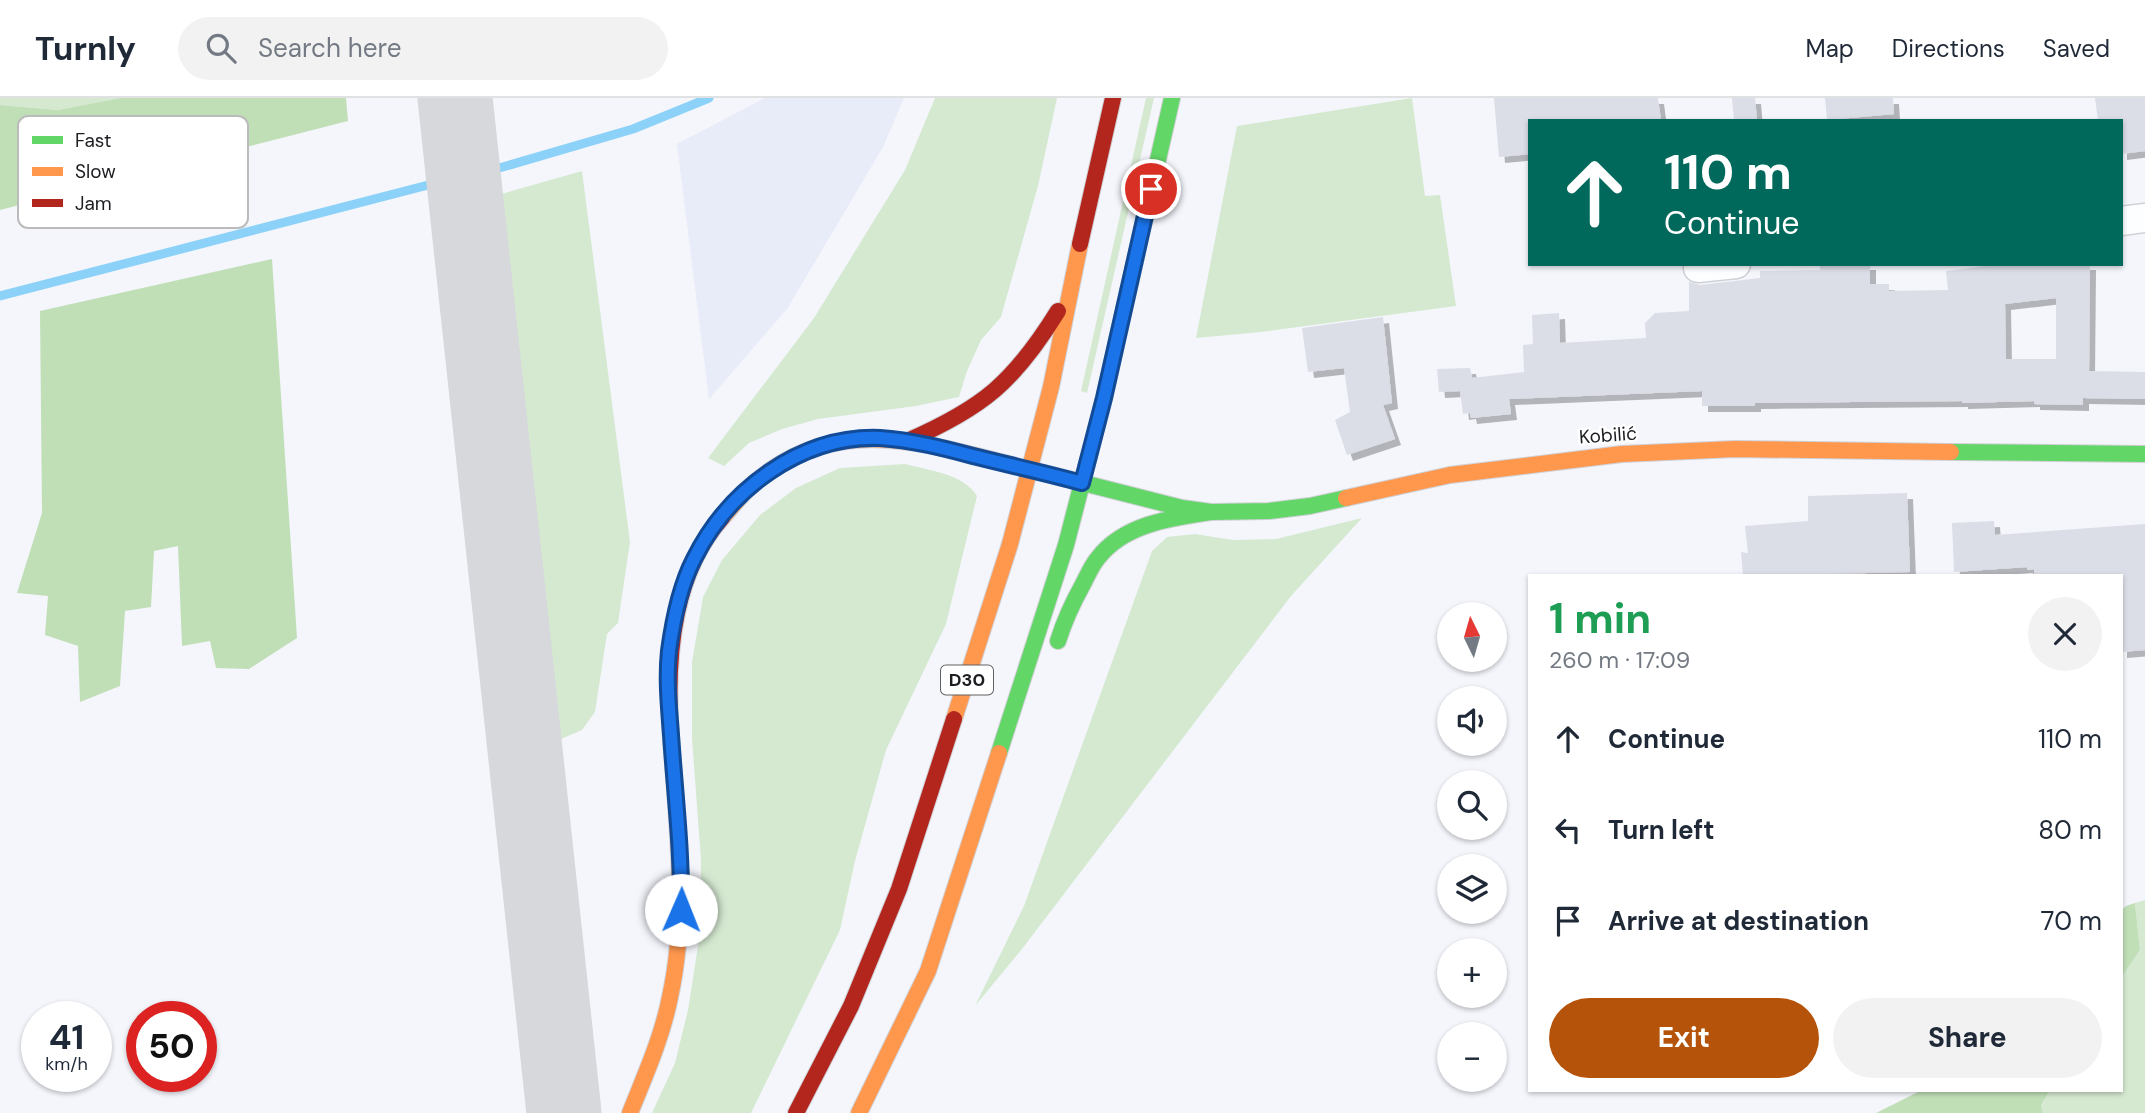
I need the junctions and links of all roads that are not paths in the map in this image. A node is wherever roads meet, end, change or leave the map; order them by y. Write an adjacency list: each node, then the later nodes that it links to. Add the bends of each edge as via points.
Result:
1 (1113, 98): 7 (main road, D30)
2 (1172, 98): 11 (main road, D30)
3 (2145, 218): 4 (street)
4 (2123, 221)
5 (1716, 266): 6 (street)
6 (1698, 268)
7 (1069, 291): 8 (main road, via 1037,348 999,389 962,415); 10 (main road, D30)
8 (907, 441): 10 (main road, Kobilić); 16 (main road, Kobilić, via 878,438 820,446 785,461 739,496 694,559 669,651 682,865 680,932 665,1019)
9 (2145, 454): 12 (main road, Kobilić, via 1735,449 1622,454 1450,475 1269,512)
10 (1029, 469): 11 (main road, Kobilić); 17 (main road, D30, via 1010,544 899,889 851,1006)
11 (1082, 483): 12 (main road, Kobilić); 15 (main road, D30)
12 (1211, 512): 13 (main road, via 1144,526 1101,554 1063,625)
13 (1051, 660)
14 (1001, 799): 15 (main road)
15 (966, 858): 18 (main road, D30, via 928,971)
16 (630, 1113)
17 (796, 1113)
18 (859, 1113)

